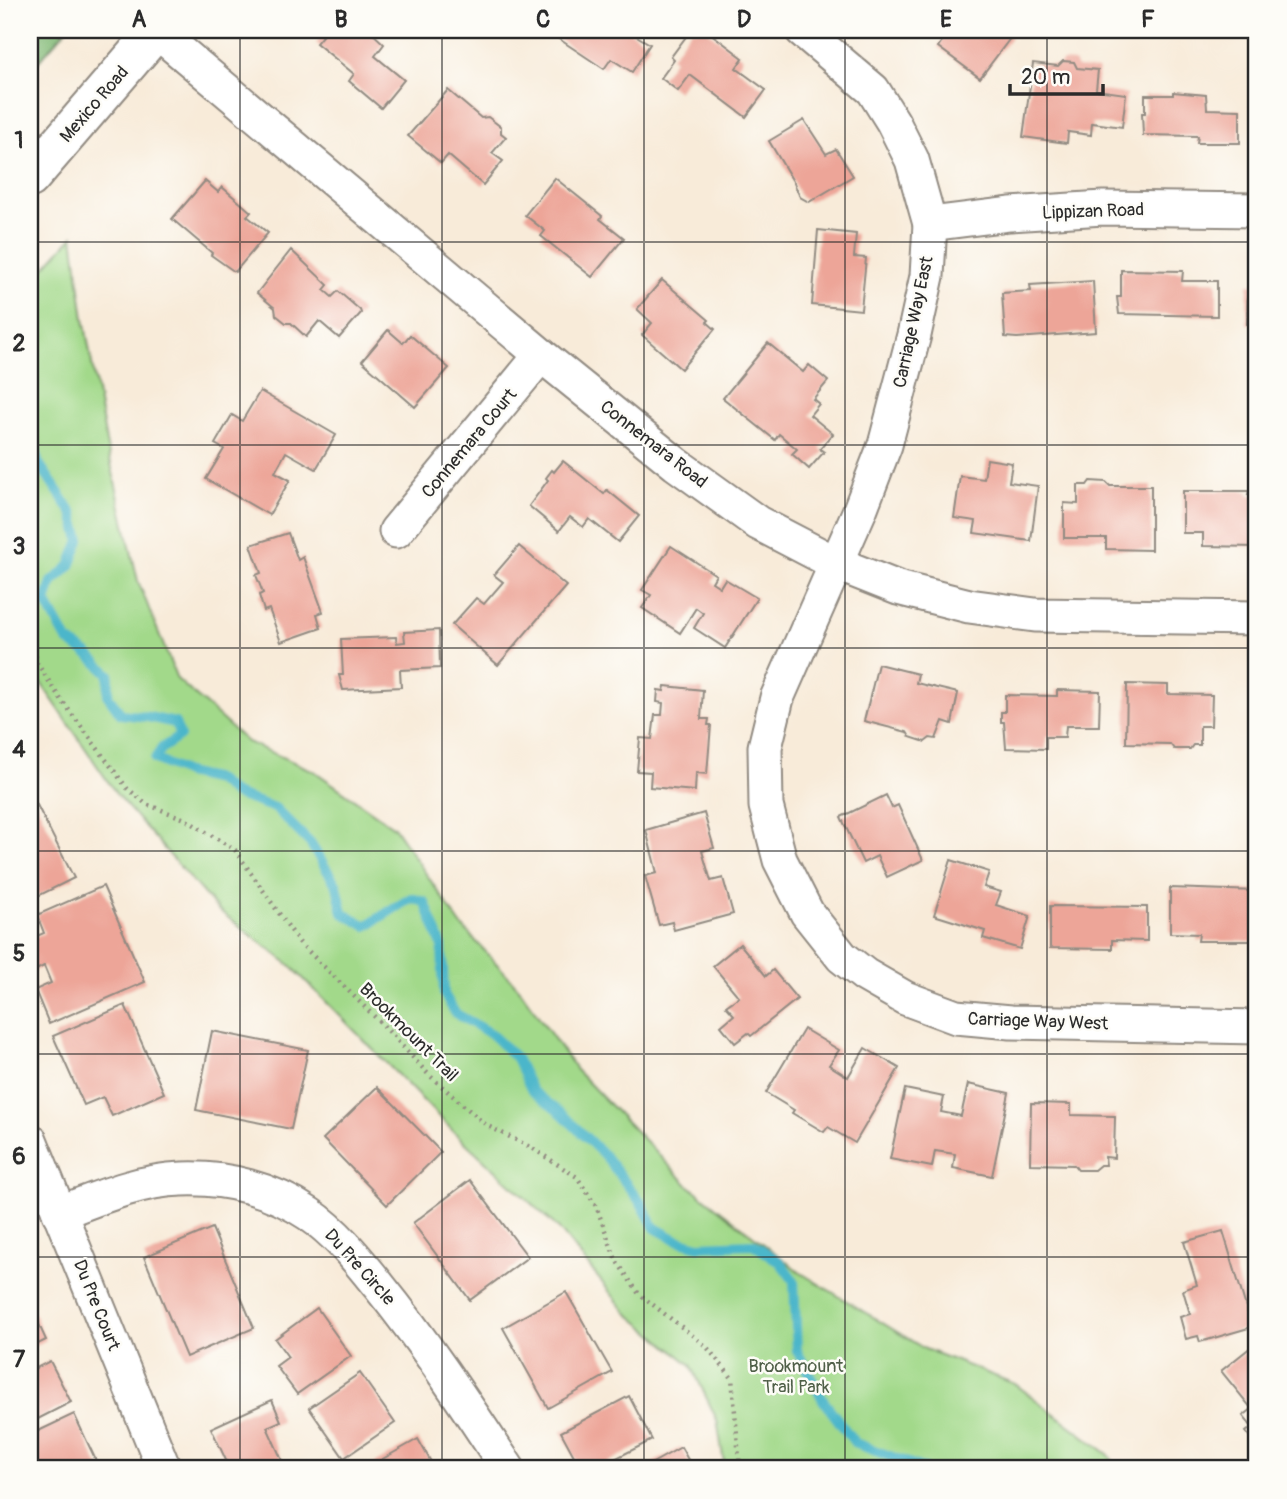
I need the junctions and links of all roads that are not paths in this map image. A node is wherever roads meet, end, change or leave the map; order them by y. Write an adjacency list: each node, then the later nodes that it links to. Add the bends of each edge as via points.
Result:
1 (802, 30): 5 (street, Carriage Way East, via 873,90 912,160)
2 (157, 31): 3 (main road, Mexico Road); 6 (street, Connemara Road)
3 (30, 178)
4 (1257, 210): 5 (street, Lippizan Road, via 1103,208)
5 (930, 224): 8 (street, Carriage Way East, via 924,288 885,446)
6 (541, 355): 7 (street, Connemara Court); 8 (street, Connemara Road, via 676,464 758,523)
7 (396, 531)
8 (835, 563): 9 (street, Connemara Road, via 898,587 969,606 1035,615); 10 (street, Carriage Way West, via 777,698 765,747 766,806 780,860 807,912 842,957 905,998 956,1017)
9 (1257, 618)
10 (1257, 1027)
11 (30, 1140): 12 (street, Du Pre Court)
12 (59, 1213): 13 (street, Du Pre Court); 14 (street, Du Pre Circle, via 101,1196 180,1178 217,1180 281,1198 339,1239 399,1311)
13 (164, 1469)
14 (508, 1469)

